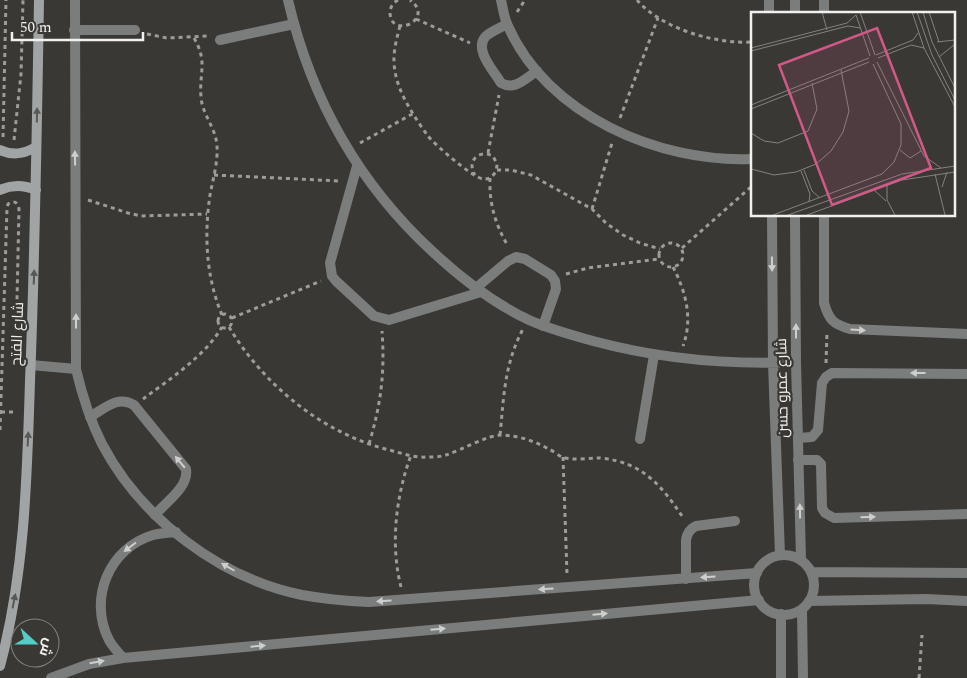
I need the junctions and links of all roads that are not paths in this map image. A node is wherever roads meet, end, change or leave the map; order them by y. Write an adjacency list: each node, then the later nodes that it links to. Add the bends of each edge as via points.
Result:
1 (39, 0): 12 (main road, شارع الفتح, one-way to 1)
2 (75, 0): 7 (street)
3 (288, 0): 5 (street)
4 (501, 0): 6 (street)
5 (294, 24): 9 (street); 14 (street, via 316,89)
6 (507, 24): 10 (street); 10 (street, via 487,35 481,47 501,83 517,85)
7 (74, 30): 8 (street); 27 (street, one-way to 7)
8 (135, 30)
9 (220, 40)
10 (537, 71): 13 (street, via 574,104 615,130 644,143 707,158)
11 (3, 147): 12 (main road, via 7,154 27,152)
12 (36, 147): 16 (main road, شارع الفتح)
13 (751, 159)
14 (357, 166): 20 (street, via 414,234); 20 (street, via 330,263 332,276 374,316 389,320)
15 (0, 190): 16 (main road, via 16,186)
16 (36, 190): 26 (main road, شارع الفتح, one-way to 16)
17 (772, 216): 25 (street, شارع عمرو حسن, one-way to 25)
18 (795, 216): 24 (street, شارع عمرو حسن, one-way to 18)
19 (824, 216): 22 (street, one-way to 22, via 824,303 828,316 837,326)
20 (478, 290): 21 (street); 21 (street, via 501,266 516,257 525,259 546,271 555,281 556,289)
21 (543, 326): 23 (street)
22 (967, 334)
23 (654, 355): 25 (street, via 734,363); 31 (street)
24 (796, 362): 25 (street); 30 (street, شارع عمرو حسن)
25 (773, 363): 37 (street, شارع عمرو حسن)
26 (31, 365): 27 (street); 48 (main road, شارع الفتح, one-way to 26, via 16,594 22,545)
27 (76, 369): 29 (street)
28 (967, 374): 30 (street, one-way to 30, via 832,373 826,377 821,391 818,430 812,437)
29 (90, 417): 34 (street, via 118,469); 34 (street, one-way to 29, via 184,483 186,469 128,402 115,402)
30 (798, 438): 32 (street, شارع عمرو حسن)
31 (640, 440)
32 (798, 460): 33 (street, one-way to 33, via 817,460 821,464 822,508 834,518); 38 (street, شارع عمرو حسن, one-way to 32)
33 (967, 514)
34 (155, 515): 36 (street)
35 (736, 521): 42 (street, via 691,529 686,540)
36 (176, 532): 42 (street, one-way to 36, via 404,600 334,600 274,587 234,570); 47 (street, one-way to 47, via 154,534 134,543 117,558 106,577 100,598 101,620 109,641)
37 (780, 555): 38 (street, via 791,555); 40 (street, via 762,564)
38 (801, 560): 39 (street)
39 (812, 572): 41 (street); 45 (street, via 814,592)
40 (757, 573): 42 (street, one-way to 42); 43 (street, via 755,591)
41 (967, 573)
42 (686, 578)
43 (759, 600): 46 (street, via 764,607); 47 (street, one-way to 43)
44 (967, 601): 45 (street, via 926,599)
45 (806, 605): 46 (street); 51 (street)
46 (781, 614): 50 (street)
47 (123, 658): 49 (street, one-way to 47, via 89,664)
48 (0, 666)
49 (51, 678)
50 (781, 678)
51 (803, 678)

